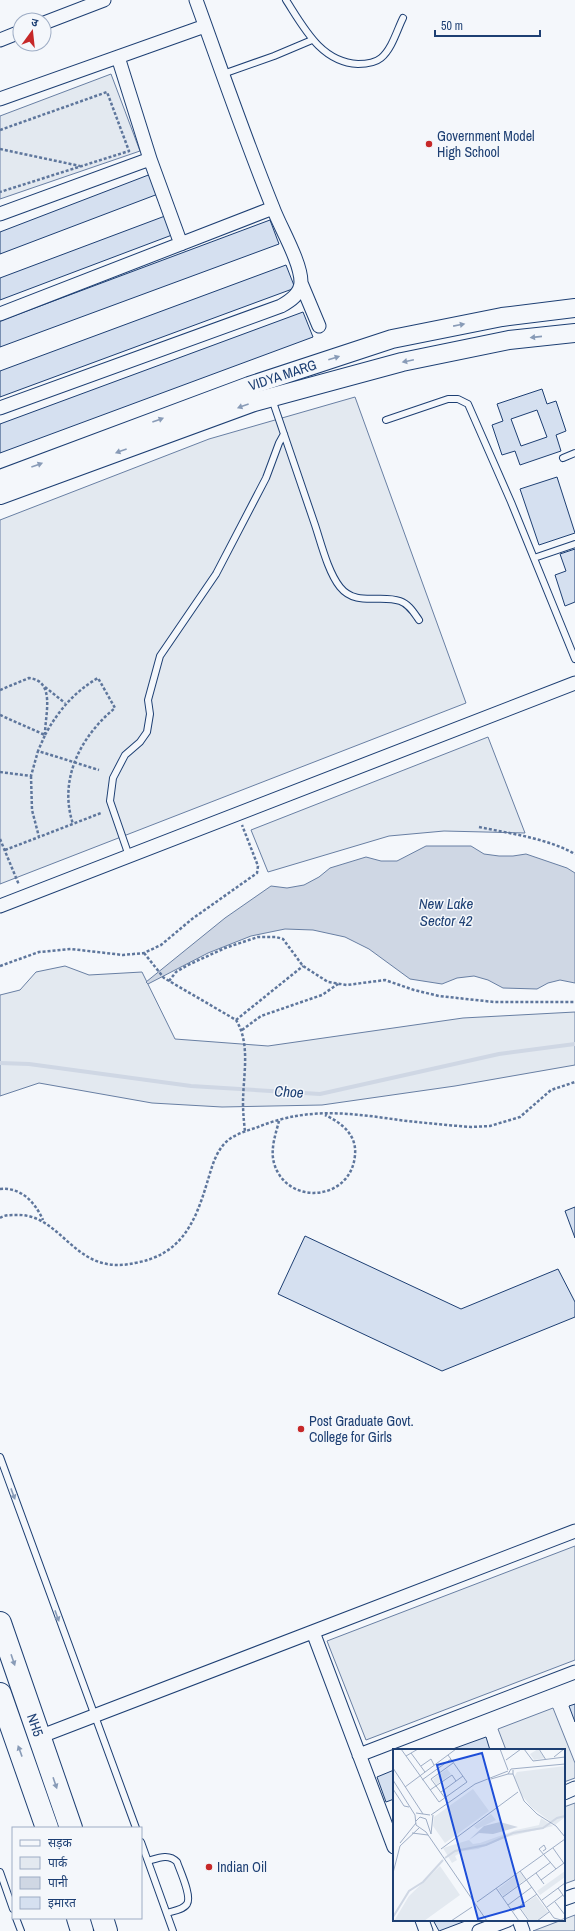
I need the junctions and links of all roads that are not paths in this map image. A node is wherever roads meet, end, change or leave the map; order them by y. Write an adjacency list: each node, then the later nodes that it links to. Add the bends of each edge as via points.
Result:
1 (104, 0): 5 (street)
2 (196, 0): 6 (street)
3 (286, 0): 9 (lane)
4 (403, 18): 9 (lane, via 386,53 372,63 345,63 332,57)
5 (52, 20)
6 (205, 26): 10 (street); 11 (street)
7 (12, 35): 8 (street)
8 (0, 40)
9 (312, 40): 11 (lane)
10 (118, 57): 12 (street); 13 (street)
11 (223, 74): 14 (street)
12 (0, 99)
13 (150, 159): 15 (street); 16 (street)
14 (273, 208): 16 (street); 17 (street, via 296,263)
15 (0, 214)
16 (181, 244): 19 (street)
17 (301, 283): 20 (street); 23 (street, via 294,297 281,306)
18 (575, 308): 28 (main road, VIDYA MARG, one-way to 18, via 249,386 392,339 502,317)
19 (0, 314)
20 (319, 326)
21 (575, 333): 22 (main road, VIDYA MARG, one-way to 22, via 509,340 402,362)
22 (271, 397): 25 (lane); 29 (main road, VIDYA MARG, one-way to 29)
23 (0, 408)
24 (386, 420): 31 (lane, via 448,399 458,399 468,404)
25 (284, 434): 32 (lane, via 322,544 340,587 349,595 359,598 400,601 407,604); 35 (lane, via 266,478 216,574 160,656 148,700 150,714 147,732 125,755 113,778 110,801)
26 (575, 453): 27 (lane)
27 (563, 458)
28 (0, 479)
29 (0, 495)
30 (575, 544): 31 (lane)
31 (534, 558): 33 (lane)
32 (419, 620)
33 (575, 659)
34 (575, 683): 35 (street)
35 (129, 856): 36 (street)
36 (0, 906)
37 (0, 1457): 43 (lane, one-way to 43)
38 (575, 1531): 40 (street)
39 (0, 1623): 44 (highway, NH5 / NH5, one-way to 44)
40 (313, 1632): 43 (street); 45 (street)
41 (575, 1672): 45 (street)
42 (0, 1694): 48 (highway, NH5 / NH5, one-way to 42)
43 (94, 1716): 44 (street); 50 (lane)
44 (39, 1737): 49 (highway, NH5 / NH5, one-way to 49)
45 (359, 1755): 51 (street)
46 (575, 1788): 47 (street)
47 (565, 1793)
48 (47, 1827)
49 (71, 1827)
50 (136, 1827)
51 (393, 1844)
52 (142, 1845): 53 (lane)
53 (148, 1860): 58 (lane); 58 (lane, via 164,1856 173,1858 177,1862 189,1895 186,1905)
54 (0, 1872): 57 (lane)
55 (575, 1895): 56 (street)
56 (565, 1899)
57 (12, 1906)
58 (167, 1914): 68 (lane)
59 (16, 1919): 65 (lane)
60 (78, 1919): 66 (highway)
61 (102, 1919): 67 (highway)
62 (422, 1921): 69 (street)
63 (505, 1921): 70 (street)
64 (519, 1921): 71 (street)
65 (21, 1931)
66 (82, 1931)
67 (106, 1931)
68 (173, 1931)
69 (426, 1931)
70 (479, 1931)
71 (523, 1931)

